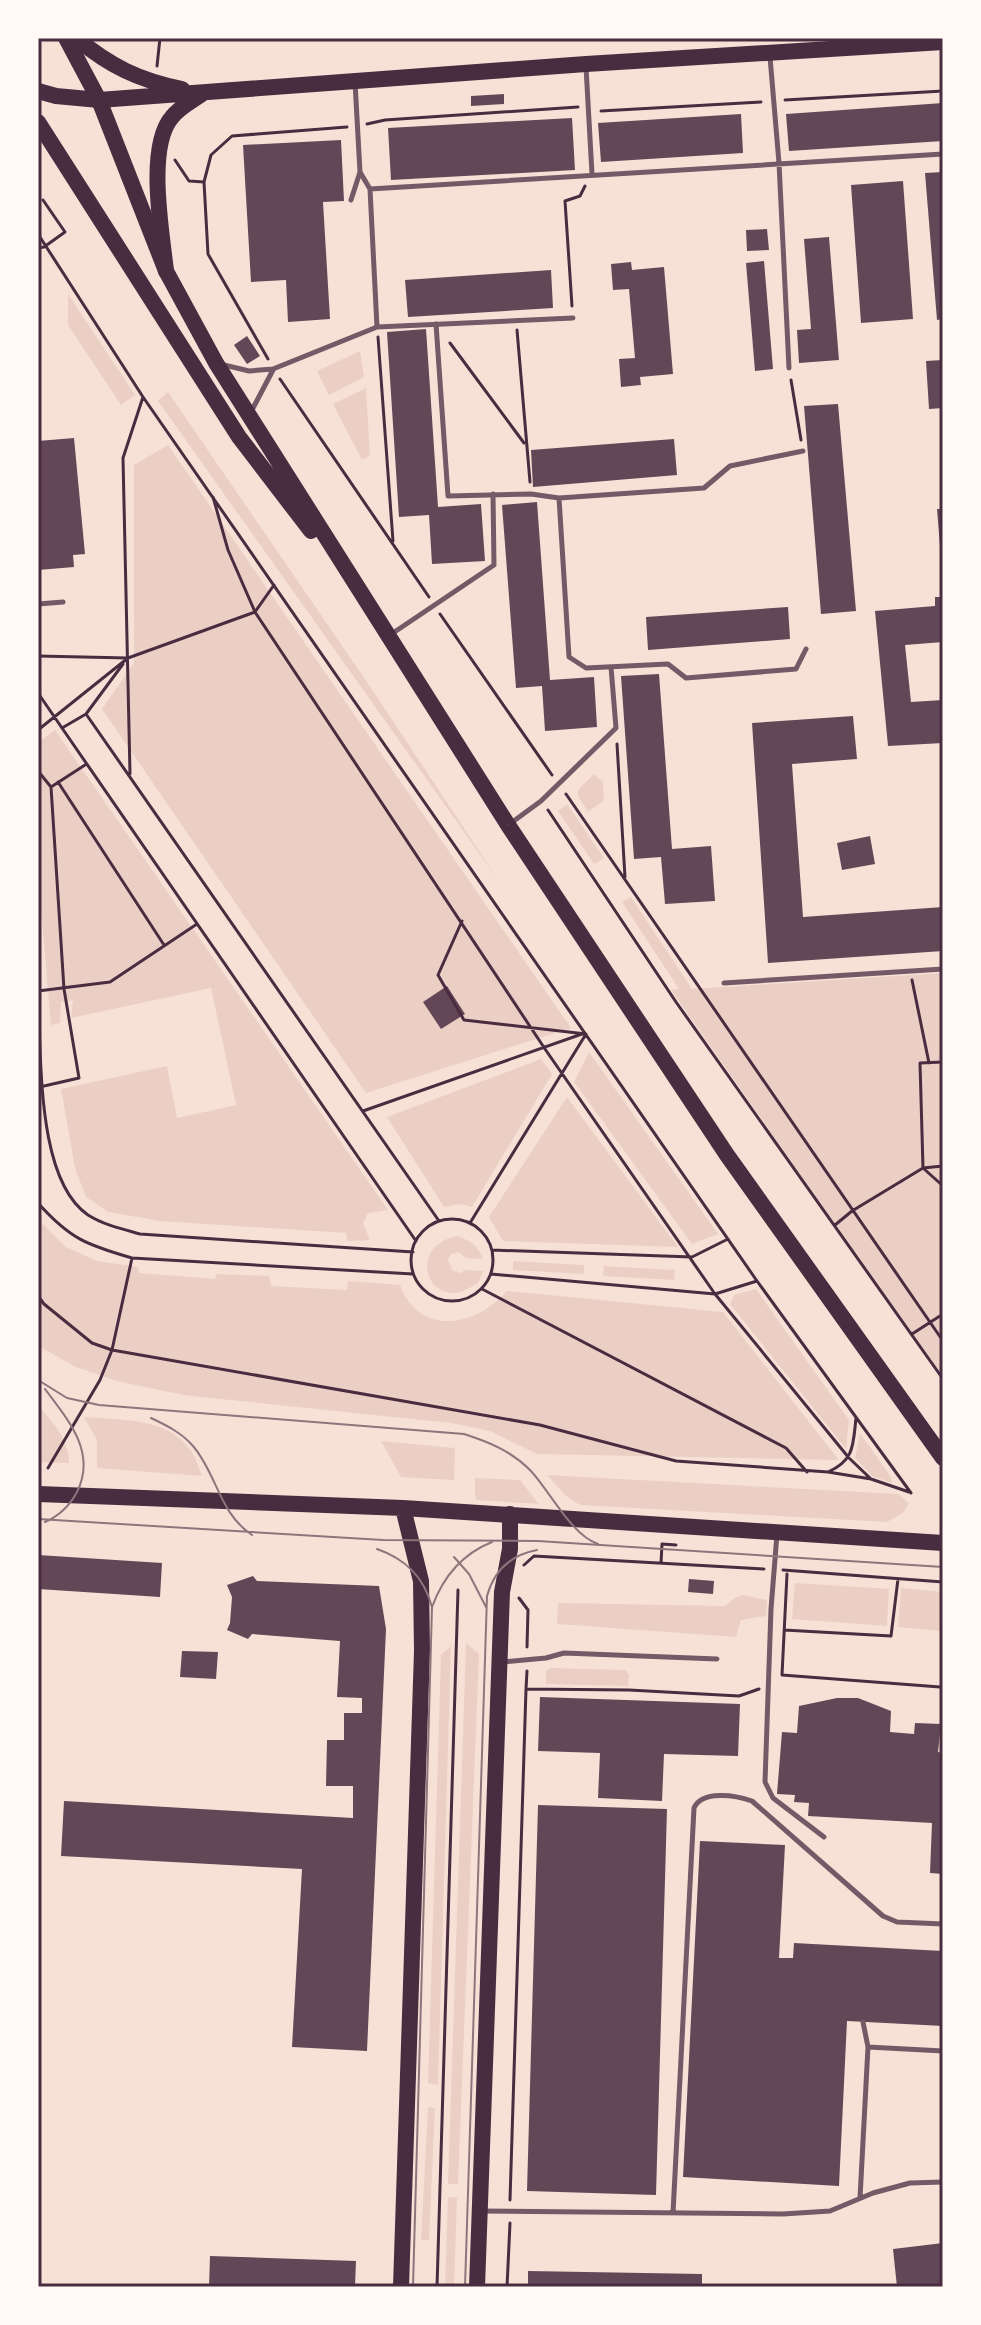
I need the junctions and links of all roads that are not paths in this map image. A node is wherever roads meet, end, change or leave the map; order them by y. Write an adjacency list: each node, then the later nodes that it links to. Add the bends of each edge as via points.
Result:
1 (66, 38): 9 (main road)
2 (76, 38): 8 (main road, via 126,72)
3 (943, 42): 4 (main road)
4 (770, 52): 5 (main road); 12 (lane)
5 (586, 64): 6 (main road); 14 (lane)
6 (355, 81): 8 (main road); 13 (lane)
7 (38, 91): 9 (main road)
8 (203, 94): 9 (main road); 17 (main road, via 170,119 161,141)
9 (99, 100): 17 (main road)
10 (38, 122): 29 (main road, via 239,437)
11 (943, 154): 12 (lane)
12 (779, 163): 14 (lane); 22 (lane)
13 (360, 172): 15 (lane); 16 (lane)
14 (592, 174): 15 (lane)
15 (370, 189): 20 (lane)
16 (351, 200)
17 (166, 271): 21 (main road)
18 (573, 318): 19 (lane)
19 (436, 324): 20 (lane); 26 (lane, via 448,496)
20 (377, 327): 23 (lane)
21 (216, 363): 23 (lane, via 249,371); 24 (main road)
22 (789, 368)
23 (273, 369): 24 (lane)
24 (250, 414): 29 (main road)
25 (803, 451): 27 (lane, via 730,466 704,488)
26 (493, 494): 27 (lane); 31 (lane, via 494,565)
27 (559, 498): 33 (lane, via 569,657 586,668)
28 (63, 602): 30 (lane)
29 (365, 602): 31 (main road)
30 (38, 604)
31 (387, 637): 34 (main road)
32 (806, 649): 33 (lane, via 796,669 686,678 668,664)
33 (611, 667): 34 (lane, via 616,728 541,801)
34 (508, 825): 37 (main road, via 727,1155)
35 (943, 969): 36 (lane)
36 (724, 983)
37 (943, 1458)
38 (38, 1494): 39 (main road)
39 (403, 1508): 40 (main road); 54 (main road, via 421,1581 422,1651)
40 (510, 1514): 41 (main road); 44 (main road)
41 (777, 1532): 42 (main road); 45 (lane, via 765,1782 773,1798)
42 (943, 1543)
43 (717, 1659): 44 (lane, via 564,1653)
44 (500, 1662): 52 (main road)
45 (824, 1837)
46 (943, 1924): 53 (lane, via 897,1922 883,1916 752,1801 706,1796 698,1800)
47 (863, 2022): 48 (lane)
48 (868, 2047): 49 (lane); 51 (lane)
49 (943, 2051)
50 (943, 2182): 51 (lane, via 910,2183)
51 (860, 2198): 53 (lane, via 830,2211)
52 (480, 2211): 53 (lane); 55 (main road)
53 (673, 2213)
54 (401, 2287)
55 (477, 2287)

